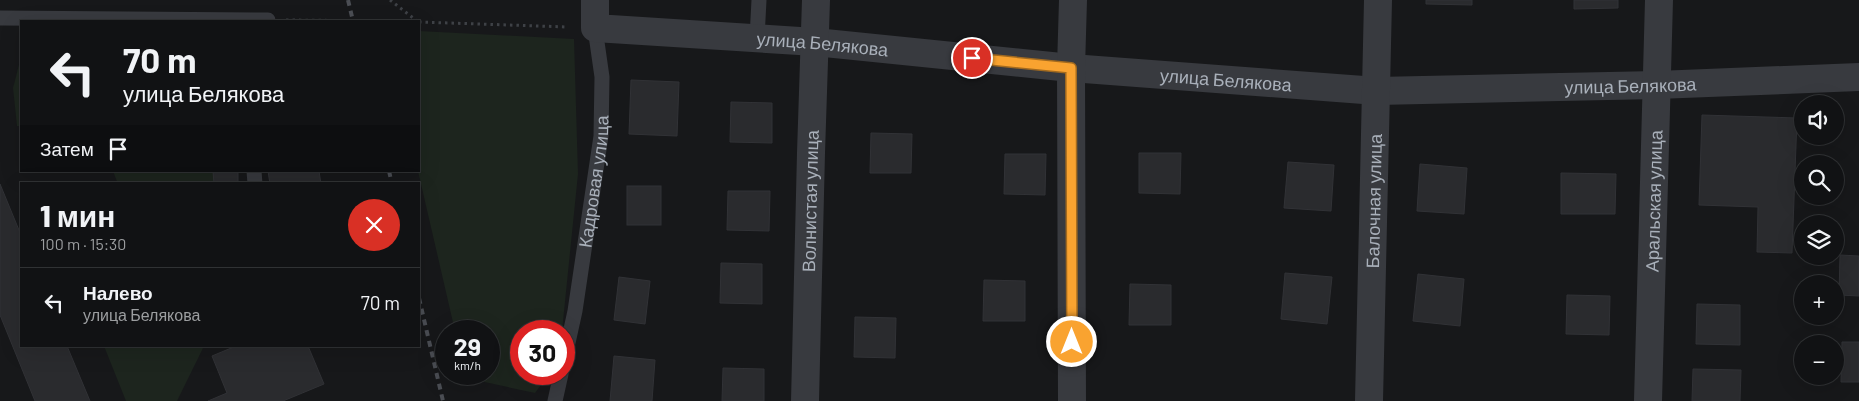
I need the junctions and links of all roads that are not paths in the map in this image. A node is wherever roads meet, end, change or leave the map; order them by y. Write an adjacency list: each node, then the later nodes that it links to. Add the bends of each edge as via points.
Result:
1 (595, 0): 9 (street, Кадровая улица)
2 (759, 0): 10 (lane)
3 (816, 0): 11 (street, Волнистая улица)
4 (1073, 0): 12 (street)
5 (1378, 0): 15 (street, Балочная улица)
6 (1659, 0): 14 (street, Аральская улица)
7 (0, 18): 8 (lane)
8 (158, 20)
9 (595, 28): 10 (street, улица Белякова); 16 (lane, Кадровая улица, via 602,77 601,136)
10 (758, 38): 11 (street, улица Белякова)
11 (815, 42): 12 (street, улица Белякова); 19 (street, Волнистая улица)
12 (1071, 68): 15 (street, улица Белякова); 20 (street)
13 (1859, 77): 14 (street, улица Белякова)
14 (1657, 85): 15 (street, улица Белякова); 22 (street, Аральская улица)
15 (1377, 91): 21 (street, Балочная улица)
16 (572, 320)
17 (559, 385): 18 (lane)
18 (555, 401)
19 (805, 401)
20 (1072, 401)
21 (1369, 401)
22 (1648, 401)

